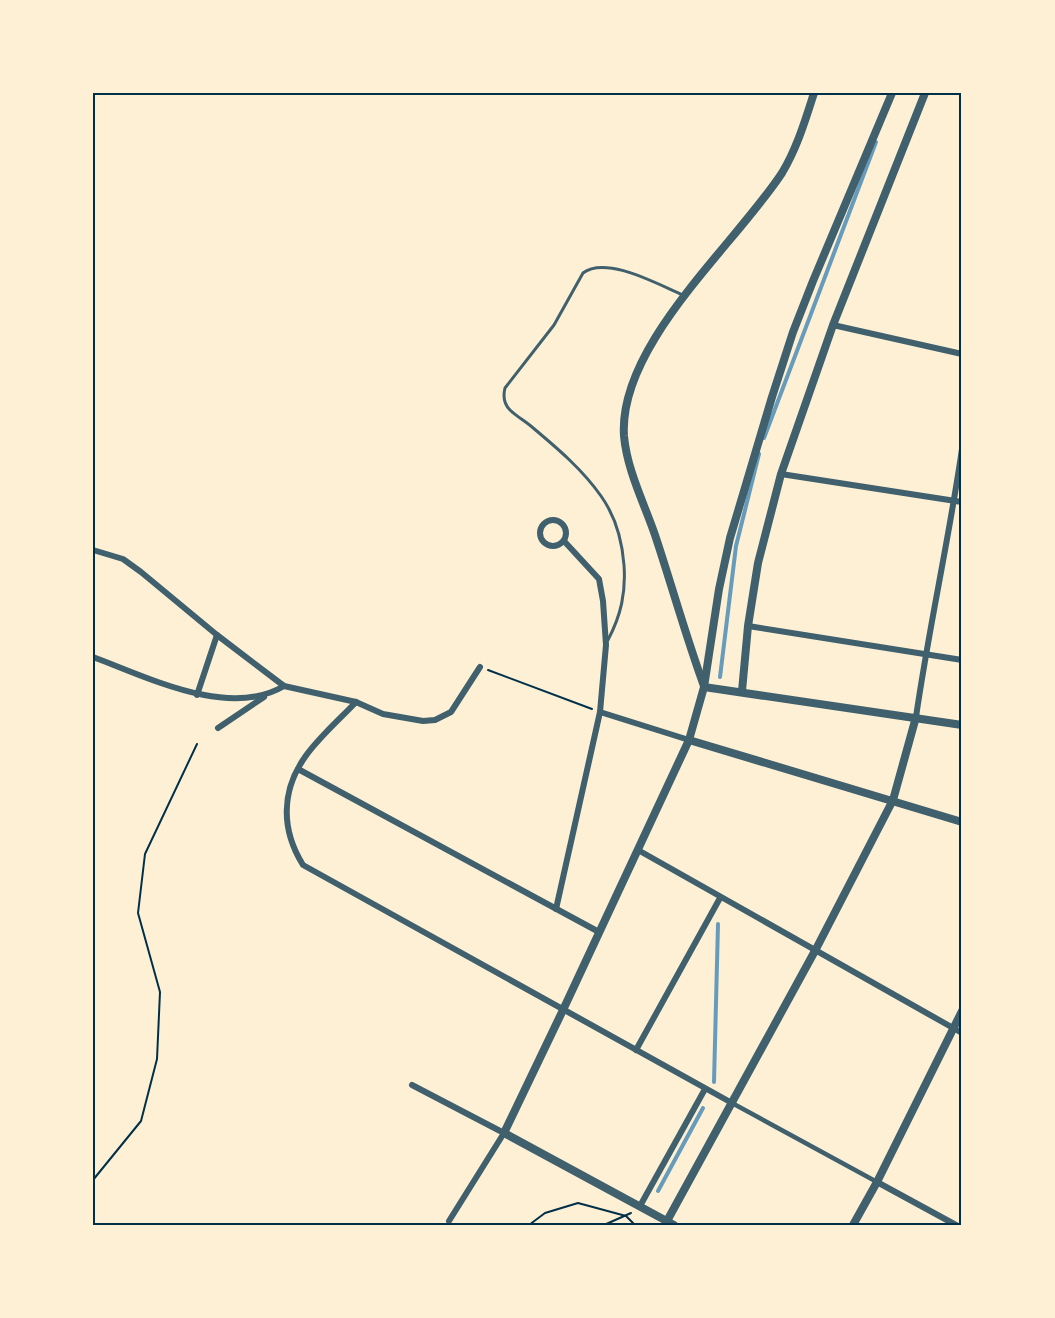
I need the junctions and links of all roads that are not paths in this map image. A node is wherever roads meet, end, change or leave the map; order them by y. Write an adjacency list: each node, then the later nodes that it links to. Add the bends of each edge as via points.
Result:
1 (814, 93): 4 (street, via 804,127 781,174)
2 (892, 93): 20 (street, via 813,280 772,398 729,538)
3 (925, 93): 5 (street)
4 (686, 296): 14 (lane, via 620,270 590,268 583,273 554,325 505,388 510,410 585,475 617,525 625,583 620,615); 20 (street, via 636,373 624,412 624,435 629,464)
5 (833, 325): 6 (street); 8 (street)
6 (962, 354)
7 (962, 449): 9 (street)
8 (781, 474): 9 (street); 12 (street, via 758,563)
9 (958, 501): 15 (street)
10 (564, 541): 10 (street, via 566,529 562,523 544,523 540,534 546,545); 14 (street, via 599,579)
11 (93, 550): 13 (street, via 123,560 141,572)
12 (748, 626): 15 (street); 21 (street)
13 (217, 635): 19 (street); 22 (street)
14 (606, 645): 25 (street)
15 (925, 654): 17 (street); 26 (street)
16 (93, 657): 22 (street)
17 (962, 660)
18 (480, 667): 24 (street, via 451,712 441,718 403,718)
19 (284, 686): 23 (street); 24 (street)
20 (704, 687): 21 (street); 29 (street)
21 (742, 691): 26 (street)
22 (197, 694): 23 (street, via 247,698)
23 (267, 695): 28 (street)
24 (356, 702): 30 (street, via 306,754)
25 (600, 712): 29 (street); 35 (street)
26 (916, 717): 27 (street); 31 (street)
27 (962, 725)
28 (218, 728)
29 (690, 740): 31 (street); 33 (street)
30 (298, 769): 35 (street); 38 (street, via 290,789 287,818 290,842 303,865)
31 (894, 800): 32 (street); 37 (street)
32 (962, 822)
33 (638, 850): 34 (street); 36 (street)
34 (720, 898): 37 (street); 41 (street)
35 (556, 909): 36 (street)
36 (599, 932): 38 (street)
37 (816, 949): 40 (street); 44 (street)
38 (563, 1010): 41 (street); 45 (street)
39 (962, 1011): 40 (street)
40 (958, 1031): 46 (street)
41 (636, 1050): 43 (street)
42 (412, 1085): 45 (street)
43 (705, 1089): 44 (street); 47 (street)
44 (732, 1103): 46 (street); 49 (street)
45 (504, 1132): 47 (street); 48 (street)
46 (877, 1182): 50 (street); 51 (street)
47 (640, 1206): 49 (street)
48 (449, 1221)
49 (671, 1223)
50 (853, 1225)
51 (956, 1225)

